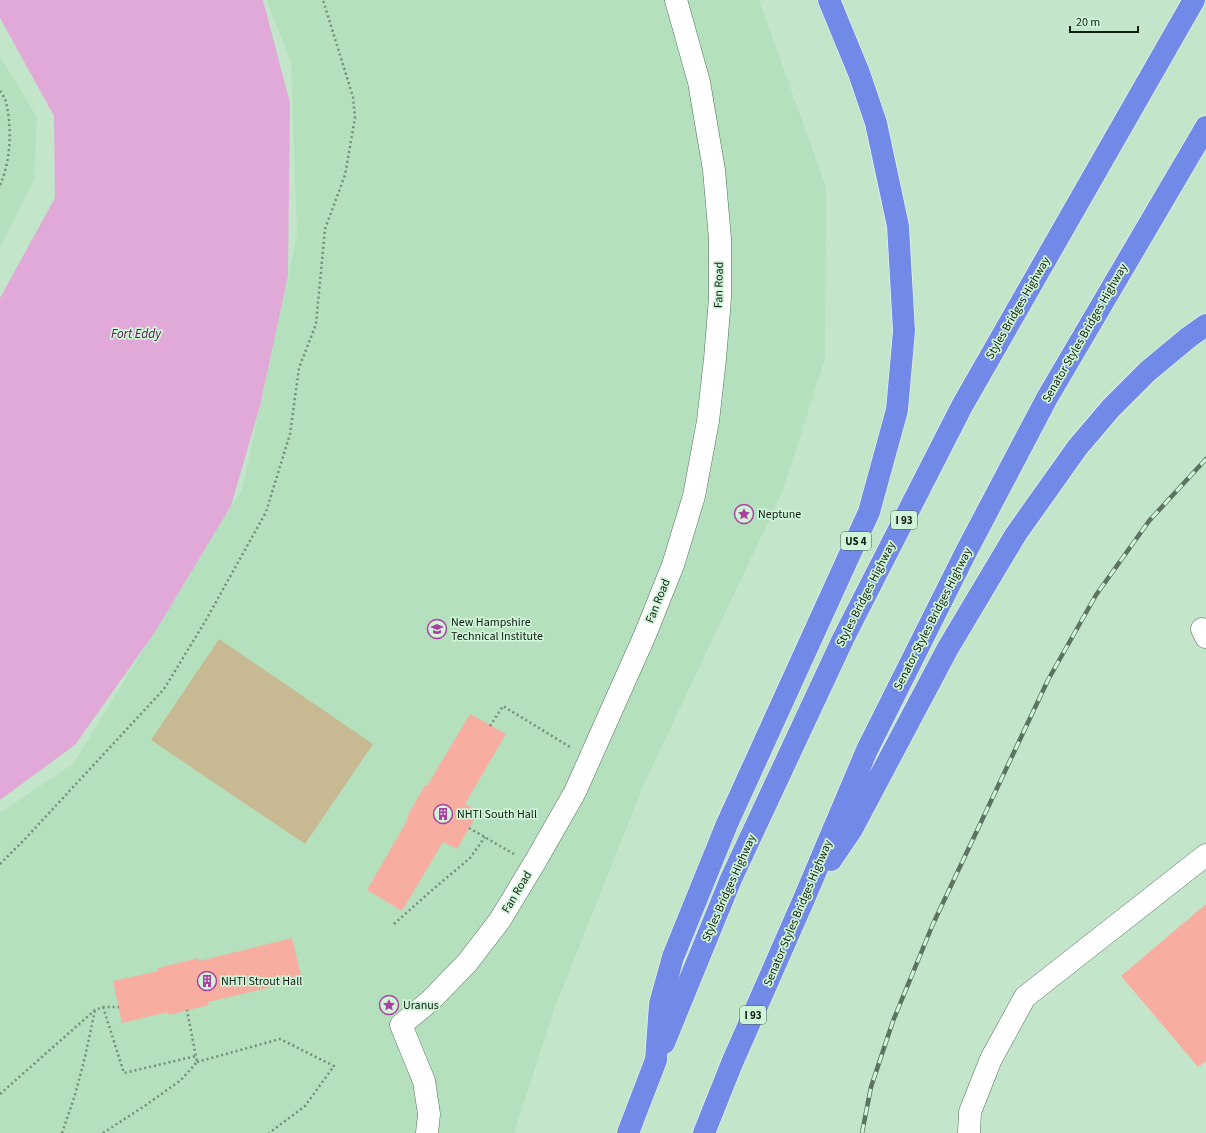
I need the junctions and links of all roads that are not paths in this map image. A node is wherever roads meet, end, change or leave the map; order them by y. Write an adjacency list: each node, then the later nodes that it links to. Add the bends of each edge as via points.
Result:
1 (676, 0): 9 (street, Fan Road, via 699,82 714,170 720,239 720,298 715,360 708,421 694,496 673,565 645,635 575,792 500,920 467,963 430,1002 401,1026 424,1081 429,1114)
2 (829, 0): 8 (highway, US 4, via 876,123 898,226 904,331 897,410 870,512 727,824 673,957 660,1004)
3 (1194, 0): 8 (highway, Styles Bridges Highway / I 93, via 962,406 846,632 731,879)
4 (1206, 127): 7 (highway, Senator Styles Bridges Highway / I 93, via 1047,398 966,550 867,750)
5 (1206, 325): 7 (highway, via 1148,371 1111,408 1077,448 1016,534 948,648 852,829)
6 (1206, 855): 12 (street, via 1025,997 992,1059 970,1112)
7 (804, 899): 11 (highway, Senator Styles Bridges Highway / I 93)
8 (656, 1060): 10 (highway, I 93)
9 (427, 1133)
10 (628, 1133)
11 (704, 1133)
12 (969, 1133)

